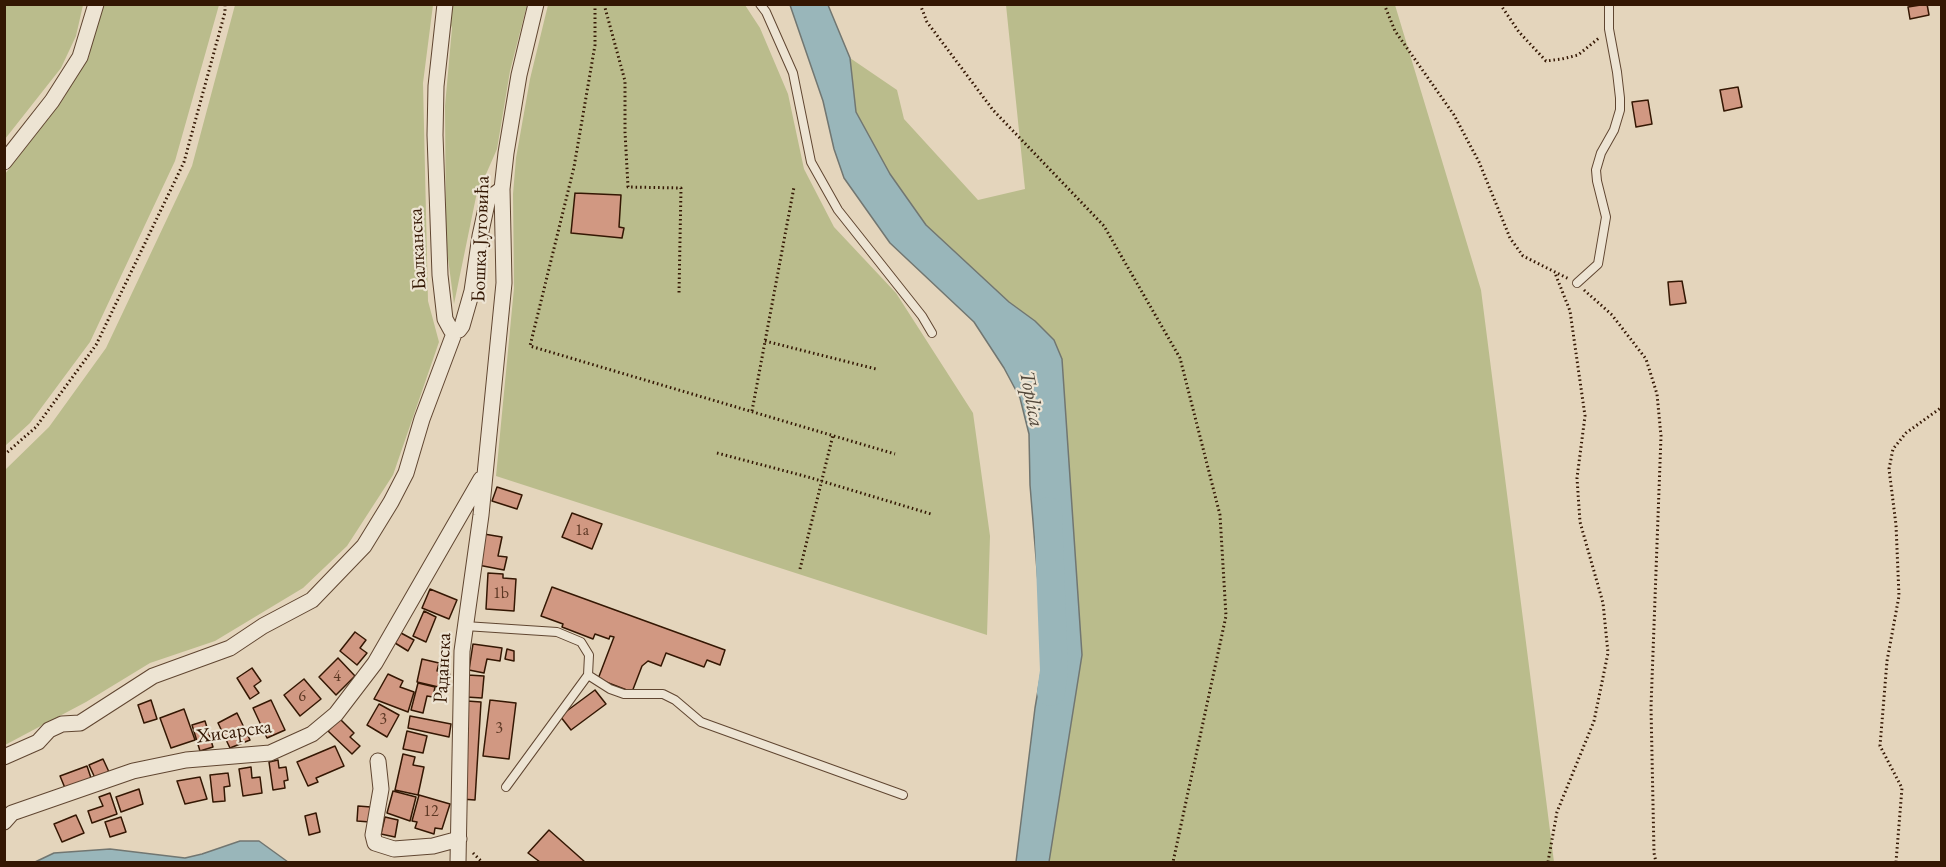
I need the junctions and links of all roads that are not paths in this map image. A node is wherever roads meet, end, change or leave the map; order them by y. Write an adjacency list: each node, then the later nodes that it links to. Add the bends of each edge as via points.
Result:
1 (96, 4): 6 (street, via 80,57 52,101)
2 (445, 4): 9 (street, Балканска, via 436,86 437,218 443,307 448,328)
3 (536, 4): 7 (street, Бошка Југовића, via 519,75)
4 (760, 4): 10 (lane, via 793,73 811,162 838,210)
5 (1609, 4): 8 (lane, via 1620,110 1596,170 1606,217 1598,264)
6 (4, 162)
7 (502, 189): 9 (street, via 488,199 472,291 462,326); 11 (street, Бошка Југовића, via 504,283)
8 (1577, 283)
9 (455, 331): 14 (street, via 406,473 391,502 364,546 312,600 230,648 153,676 80,723 62,724 38,742)
10 (932, 333)
11 (483, 477): 12 (street, Раданска); 18 (street, Хисарска, via 375,663 336,714 312,734 270,753 186,760 133,771 12,813)
12 (465, 626): 13 (lane, via 566,634 587,650); 19 (street, Раданска)
13 (588, 675): 16 (lane); 17 (lane, via 624,694 663,694 701,722)
14 (4, 757)
15 (378, 761): 19 (street, via 381,789 375,843 393,849 433,846)
16 (506, 786)
17 (903, 795)
18 (4, 822)
19 (459, 839): 20 (street, Раданска)
20 (458, 862)

